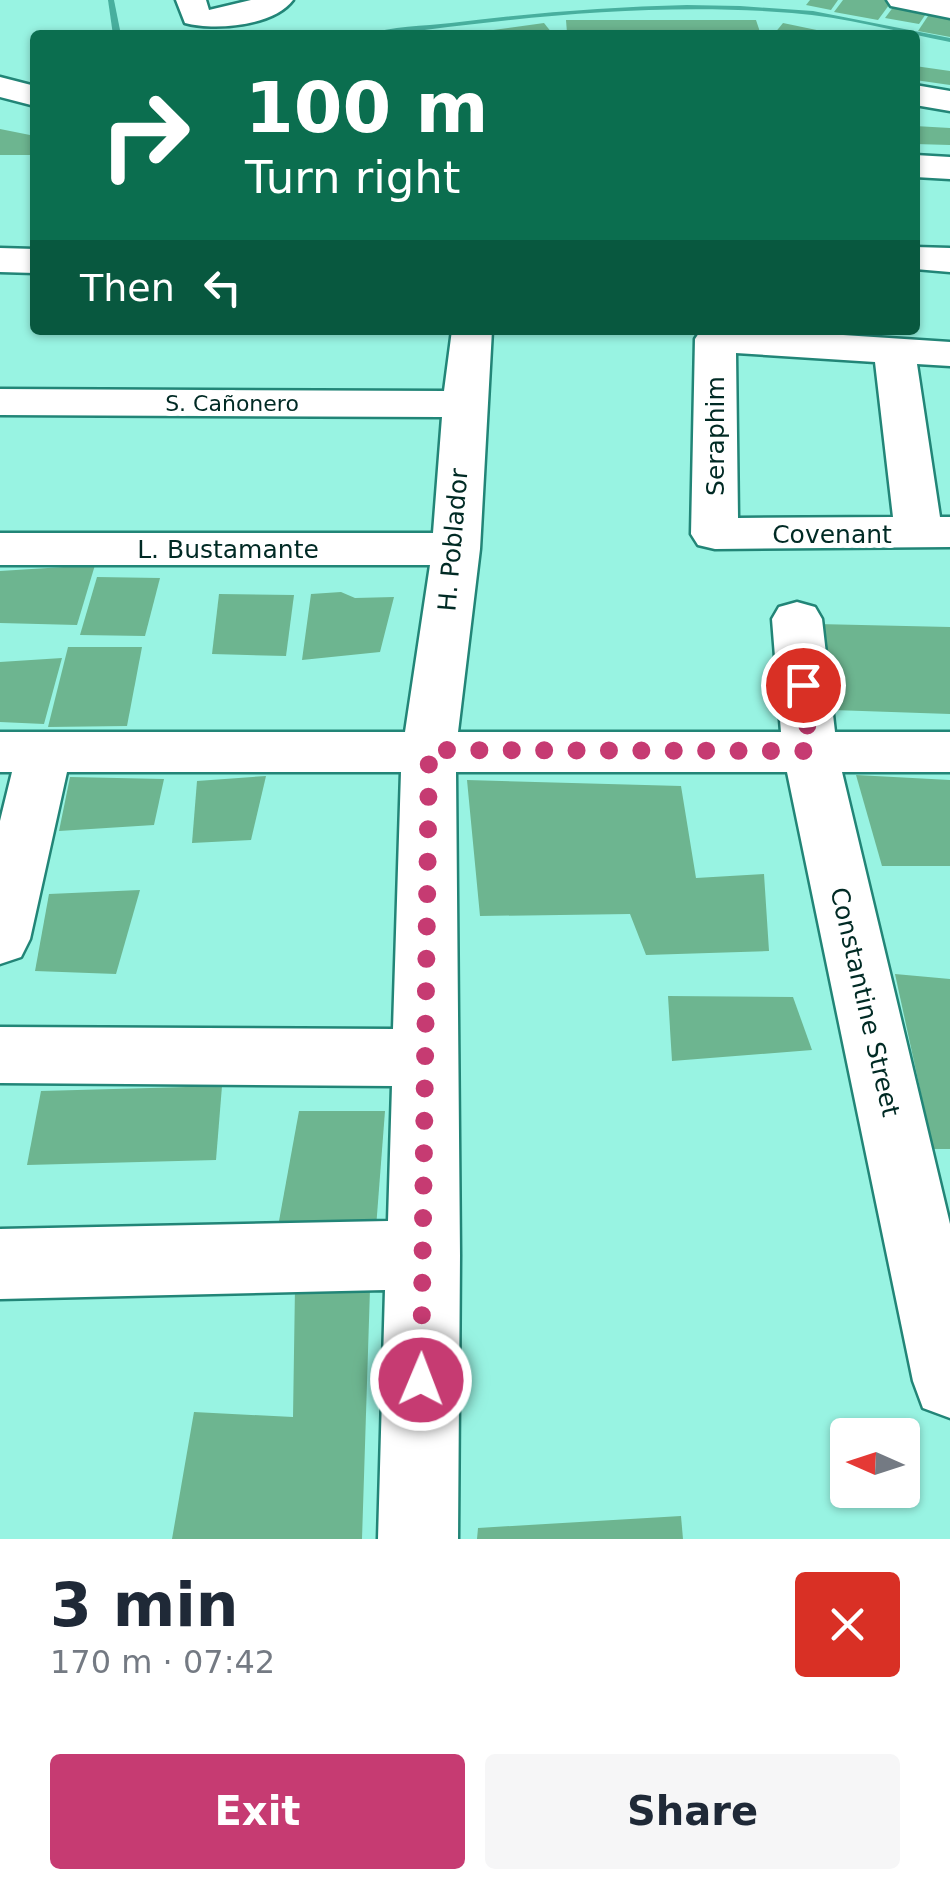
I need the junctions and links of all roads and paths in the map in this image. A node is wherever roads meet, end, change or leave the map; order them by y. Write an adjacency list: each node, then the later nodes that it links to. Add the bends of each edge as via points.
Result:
1 (190, 0): 2 (street, via 196,18 206,21)
2 (278, 0)
3 (902, 0): 4 (street)
4 (950, 8)
5 (0, 87): 6 (street)
6 (30, 95)
7 (920, 96): 8 (street)
8 (950, 101)
9 (920, 166): 10 (street)
10 (950, 168)
11 (920, 258): 13 (street)
12 (0, 260): 14 (street)
13 (950, 260)
14 (30, 261)
15 (471, 335): 19 (street, H. Poblador)
16 (894, 350): 17 (street); 20 (street); 21 (street, Seraphim, via 715,339)
17 (950, 354)
18 (0, 402): 19 (street, S. Cañonero)
19 (464, 404): 23 (street, H. Poblador)
20 (934, 533): 21 (street, Covenant)
21 (715, 534)
22 (0, 549): 23 (street, L. Bustamante)
23 (456, 549): 25 (street, H. Poblador)
24 (797, 620): 27 (street, Constantine Street)
25 (429, 750): 26 (street); 27 (street); 31 (street, H. Poblador)
26 (22, 751): 29 (street)
27 (810, 751): 28 (street); 34 (street, Constantine Street)
28 (950, 752)
29 (0, 938)
30 (0, 1054): 31 (street)
31 (426, 1058): 32 (street, H. Poblador)
32 (424, 1255): 33 (street); 35 (street, H. Poblador)
33 (0, 1264)
34 (950, 1381)
35 (418, 1539)

